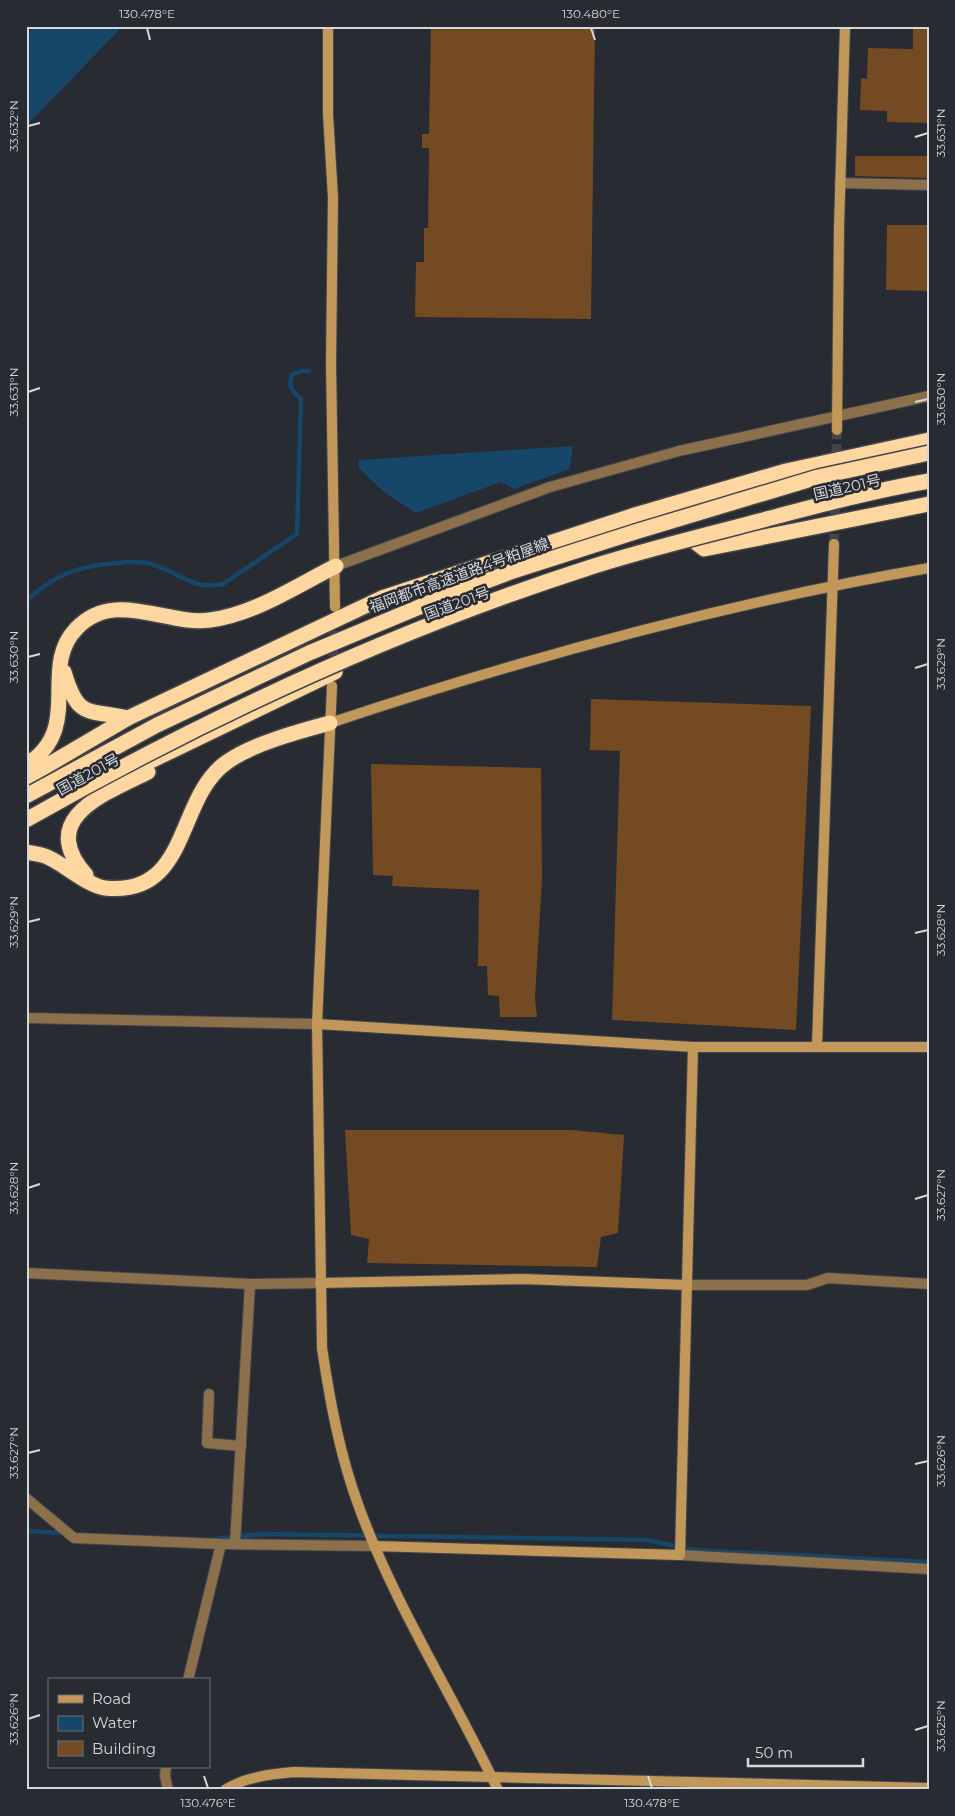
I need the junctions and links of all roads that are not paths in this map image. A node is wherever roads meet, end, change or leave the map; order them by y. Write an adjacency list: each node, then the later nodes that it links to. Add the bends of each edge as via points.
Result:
1 (328, 26): 15 (street, via 328,114 333,198 332,527)
2 (845, 26): 3 (street)
3 (840, 183): 4 (street); 6 (street)
4 (929, 185)
5 (929, 396): 6 (street)
6 (836, 416): 7 (street); 15 (street, via 680,451 550,487)
7 (837, 430)
8 (929, 440): 22 (highway, 国道201号, via 786,471 635,515 382,598)
9 (929, 454): 26 (highway, 福岡都市高速道路4号粕屋線, bridge, via 818,477 513,571 436,600 309,653 156,725)
10 (929, 481): 27 (highway, bridge, via 645,551 442,619 246,704 132,760)
11 (929, 487): 13 (highway, 国道201号)
12 (929, 504): 13 (highway, via 704,549)
13 (694, 541): 20 (highway, 国道201号, via 539,591 382,649)
14 (834, 544): 17 (street)
15 (336, 566): 18 (street); 19 (highway, via 252,608 209,620 186,620 127,608 92,616 76,629)
16 (929, 568): 17 (street)
17 (831, 585): 23 (street, via 563,650); 33 (street)
18 (335, 607)
19 (60, 661): 22 (highway, via 70,692 79,705 89,713); 24 (highway, via 56,728 47,748)
20 (312, 683): 28 (highway, 国道201号, via 118,777); 30 (highway, via 88,805 69,826 67,839 74,862)
21 (332, 686): 23 (street)
22 (128, 718): 25 (highway, 国道201号)
23 (330, 723): 30 (highway, via 300,731 227,762 205,783 168,864 157,875 117,888 102,888); 32 (street)
24 (26, 765)
25 (26, 778)
26 (26, 796)
27 (26, 820)
28 (26, 828)
29 (26, 852): 30 (highway, via 46,856)
30 (92, 882)
31 (26, 1018): 32 (street)
32 (318, 1024): 34 (street); 37 (street)
33 (817, 1046): 34 (street); 35 (street)
34 (694, 1047): 39 (street)
35 (929, 1047)
36 (26, 1273): 38 (street)
37 (320, 1283): 38 (street); 39 (street, via 523,1279); 46 (street, via 322,1348 329,1396 358,1505)
38 (250, 1284): 42 (street)
39 (687, 1284): 40 (street, via 807,1285 828,1278); 47 (street)
40 (929, 1284)
41 (209, 1394): 42 (street, via 207,1443)
42 (241, 1446): 45 (street)
43 (26, 1498): 44 (street, via 74,1538)
44 (221, 1544): 45 (street); 49 (street)
45 (235, 1544): 46 (street)
46 (374, 1546): 47 (street); 51 (street, via 406,1615)
47 (680, 1555): 48 (street)
48 (929, 1569)
49 (188, 1678)
50 (166, 1768): 54 (street)
51 (492, 1778): 52 (street); 55 (street, via 294,1772 257,1777); 56 (street)
52 (807, 1787): 53 (street)
53 (929, 1788)
54 (168, 1790)
55 (225, 1790)
56 (498, 1790)

